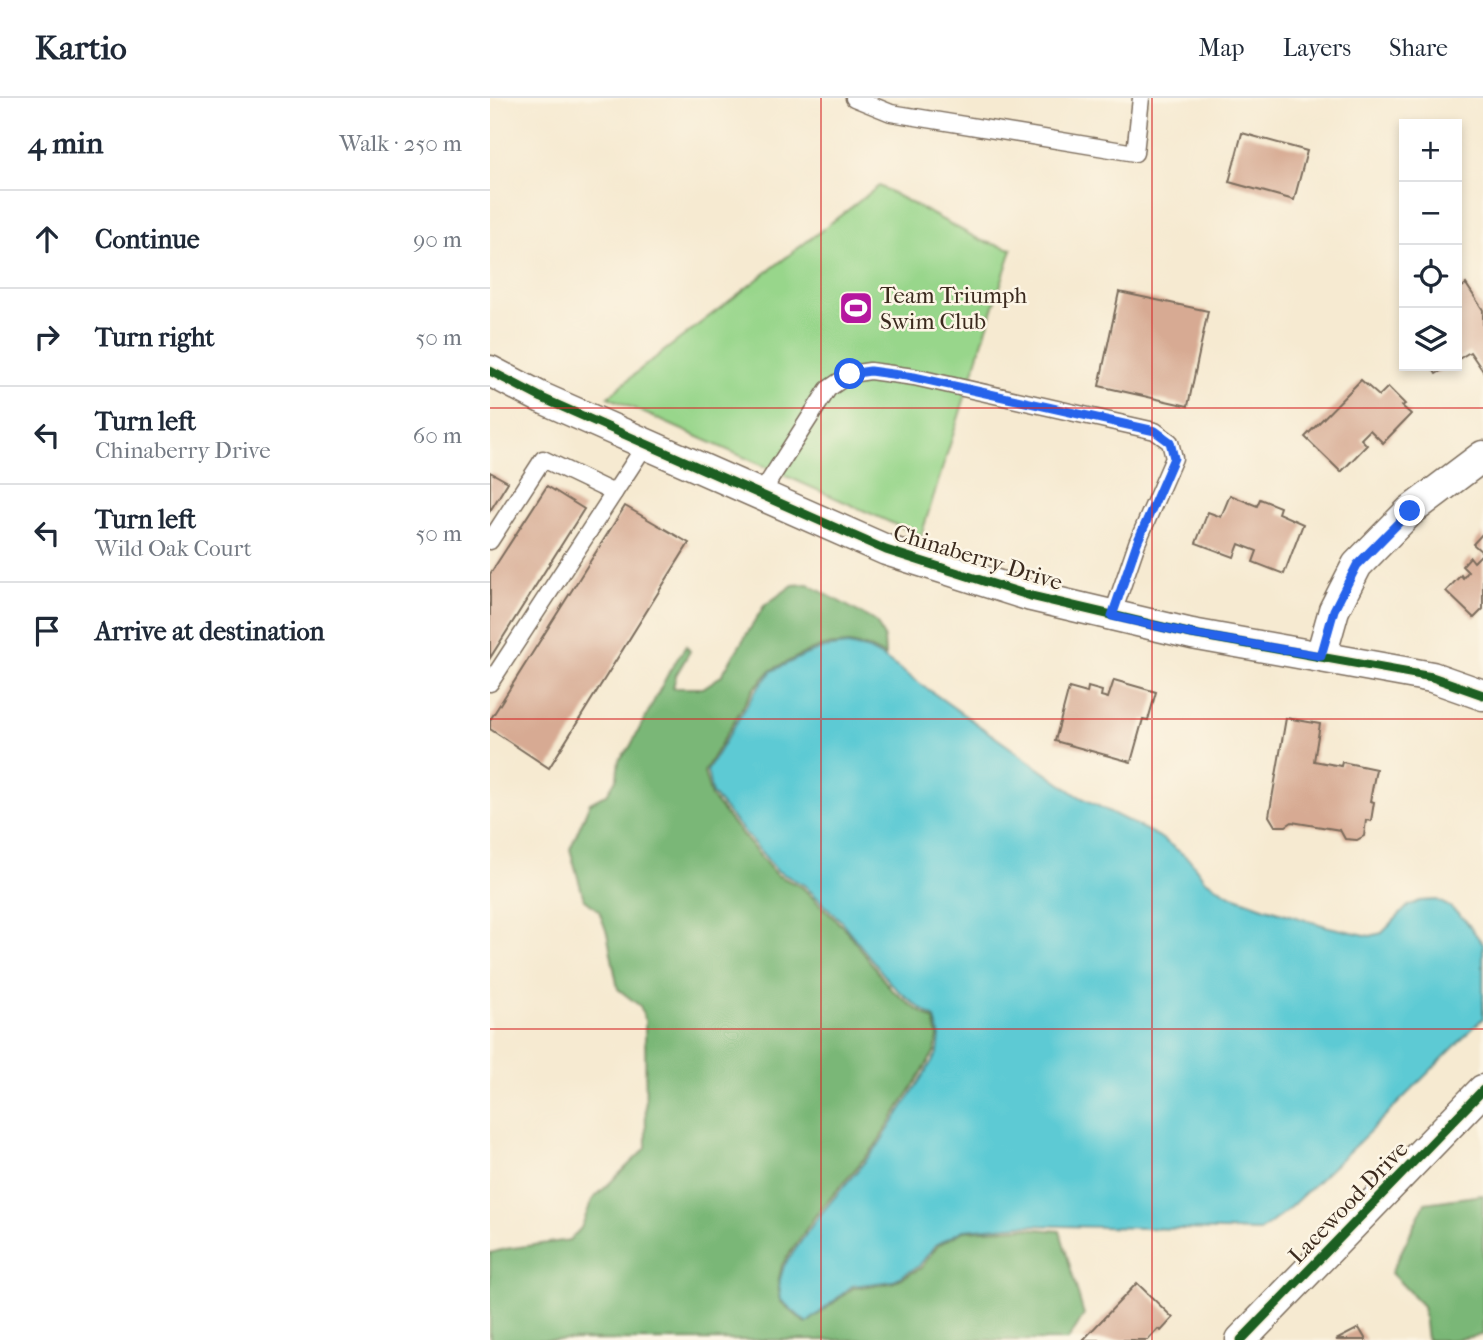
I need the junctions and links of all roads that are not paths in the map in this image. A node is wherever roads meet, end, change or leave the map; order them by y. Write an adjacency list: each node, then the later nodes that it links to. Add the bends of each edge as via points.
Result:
1 (854, 98): 2 (lane, via 891,113 1135,153)
2 (1141, 98)
3 (490, 371): 4 (street, Chinaberry Drive)
4 (646, 444): 6 (lane); 7 (street, Chinaberry Drive)
5 (1483, 456): 10 (street, via 1410,511 1357,565 1334,610)
6 (614, 493): 8 (lane, via 544,459); 11 (lane)
7 (760, 495): 9 (street, Chinaberry Drive, via 886,550 1031,596); 9 (lane, via 828,389 850,374 870,371 914,377 1155,431 1170,442 1174,458)
8 (490, 541)
9 (1112, 616): 10 (street, Chinaberry Drive)
10 (1321, 656): 12 (street, Chinaberry Drive, via 1432,677)
11 (490, 683)
12 (1483, 695)
13 (1483, 1090): 14 (street, Lacewood Drive)
14 (1241, 1340)

